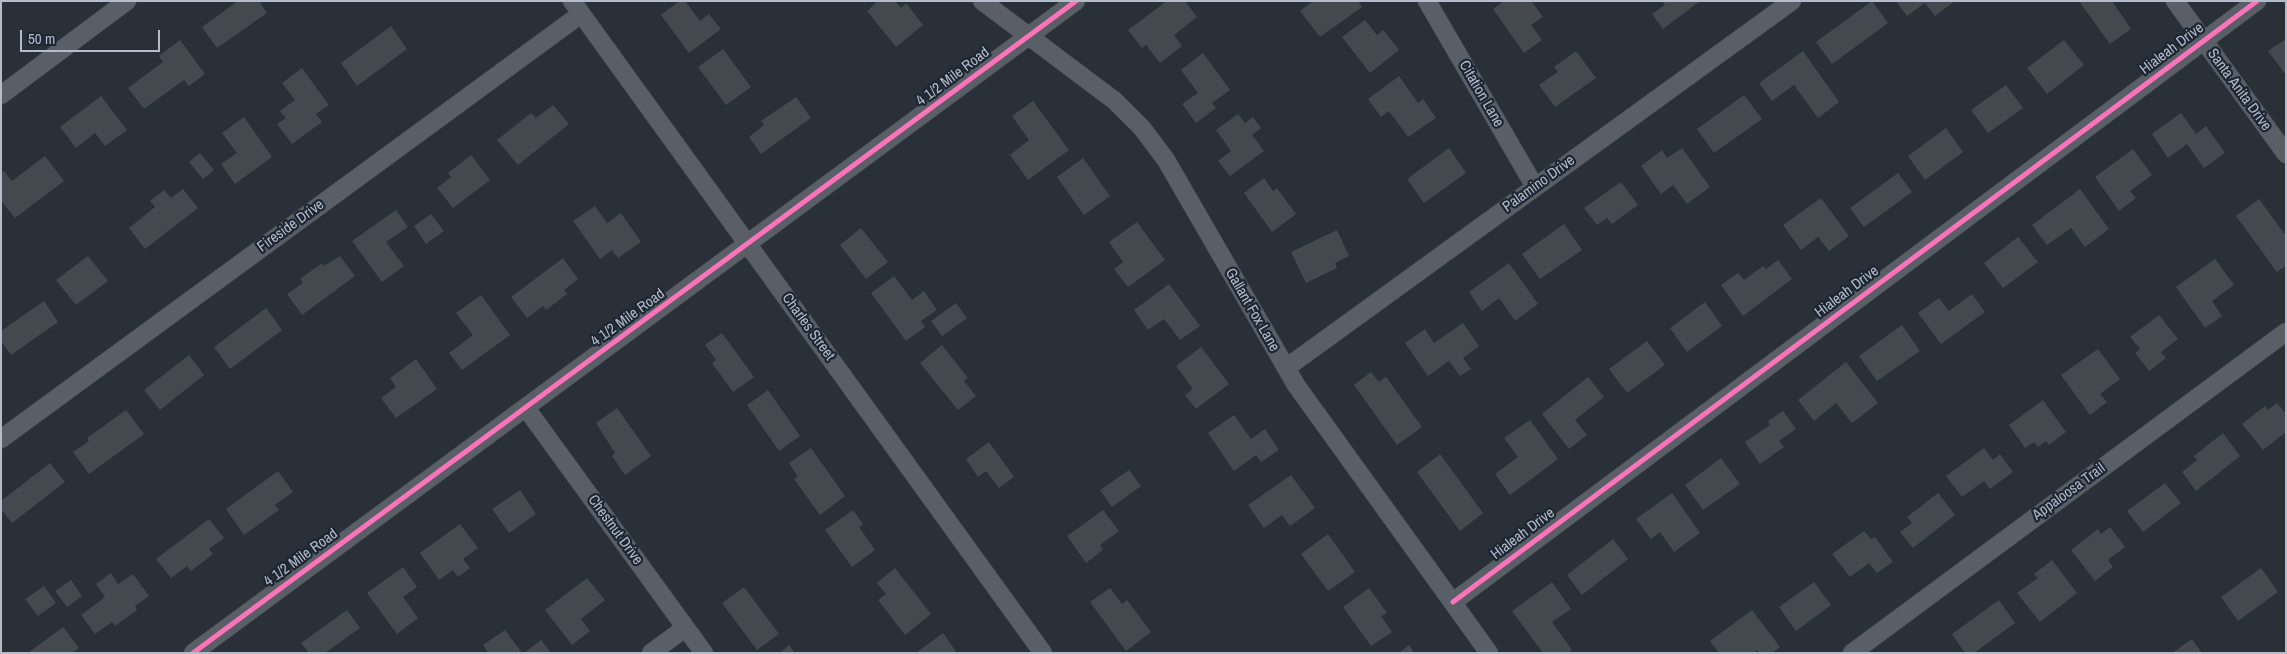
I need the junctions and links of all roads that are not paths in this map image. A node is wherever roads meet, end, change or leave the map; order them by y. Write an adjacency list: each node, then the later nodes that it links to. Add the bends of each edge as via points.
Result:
1 (127, 1): 11 (street)
2 (982, 1): 9 (street, Gallant Fox Lane)
3 (1076, 1): 9 (street, 4 1/2 Mile Road)
4 (1427, 1): 13 (street, Citation Lane)
5 (1792, 1): 13 (street, Palamino Drive)
6 (2176, 1): 10 (street, Santa Anita Drive)
7 (2257, 1): 10 (street, Hialeah Drive)
8 (576, 8): 14 (street, Charles Street); 18 (street, Fireside Drive)
9 (1029, 36): 14 (street, 4 1/2 Mile Road); 16 (street, Gallant Fox Lane, via 1115,101 1142,128 1166,160)
10 (2204, 41): 12 (street, Santa Anita Drive); 19 (street, Hialeah Drive)
11 (1, 95)
12 (2286, 154)
13 (1535, 188): 16 (street, Palamino Drive)
14 (748, 245): 17 (street, 4 1/2 Mile Road); 24 (street, Charles Street)
15 (2286, 332): 26 (street, Appaloosa Trail)
16 (1286, 368): 19 (street, Gallant Fox Lane)
17 (526, 408): 20 (street, Chestnut Drive); 21 (street, 4 1/2 Mile Road)
18 (1, 439)
19 (1452, 602): 25 (street, Gallant Fox Lane)
20 (685, 628): 22 (street); 23 (street, Chestnut Drive)
21 (193, 653)
22 (651, 653)
23 (704, 653)
24 (1044, 653)
25 (1489, 653)
26 (1852, 653)

